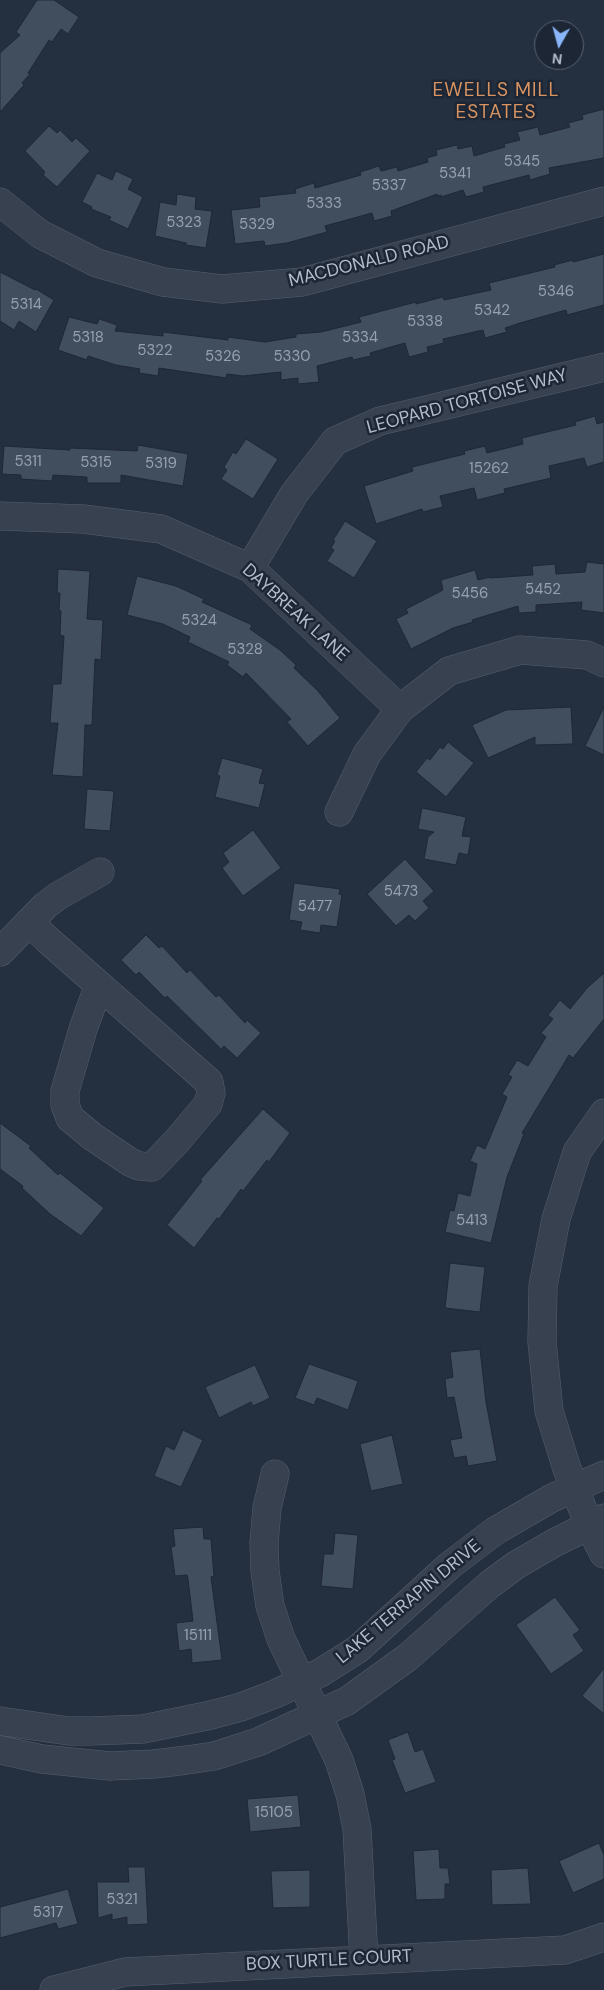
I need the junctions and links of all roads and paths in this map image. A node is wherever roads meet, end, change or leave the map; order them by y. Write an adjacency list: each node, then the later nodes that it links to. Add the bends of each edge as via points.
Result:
1 (604, 201): 2 (street, MACDONALD ROAD, via 302,282 222,289 163,282 98,264 40,234)
2 (0, 202)
3 (604, 367): 5 (street, LEOPARD TORTOISE WAY, via 380,421 335,441 294,494)
4 (0, 516): 5 (street, DAYBREAK LANE, via 83,519 161,529)
5 (250, 568): 7 (street, DAYBREAK LANE)
6 (604, 663): 7 (street, via 587,656 520,650 449,671)
7 (400, 709): 8 (street, via 367,754)
8 (339, 812)
9 (100, 872): 10 (street, via 58,896)
10 (29, 922): 11 (street); 12 (street)
11 (0, 952)
12 (99, 985): 12 (street, via 209,1082 208,1104 152,1166 130,1162 93,1137 70,1118 65,1105 65,1092)
13 (604, 1113): 16 (street, via 577,1152 556,1219 543,1286 542,1342 549,1411)
14 (275, 1474): 19 (street, via 267,1508 265,1571 270,1606)
15 (604, 1475): 16 (street, LAKE TERRAPIN DRIVE)
16 (574, 1488): 17 (street); 19 (street, LAKE TERRAPIN DRIVE, via 517,1518 472,1548 358,1648)
17 (597, 1522): 18 (street); 20 (street, via 516,1565 387,1674 347,1701)
18 (604, 1554)
19 (301, 1683): 20 (street); 21 (street, LAKE TERRAPIN DRIVE, via 241,1707 144,1728 92,1732)
20 (317, 1716): 22 (street, via 265,1740 214,1756 154,1764 85,1765); 24 (street, via 339,1760 357,1829)
21 (0, 1722)
22 (0, 1750)
23 (604, 1937): 24 (street, BOX TURTLE COURT, via 565,1950)
24 (364, 1960): 25 (street, BOX TURTLE COURT, via 125,1972)
25 (54, 1990)

